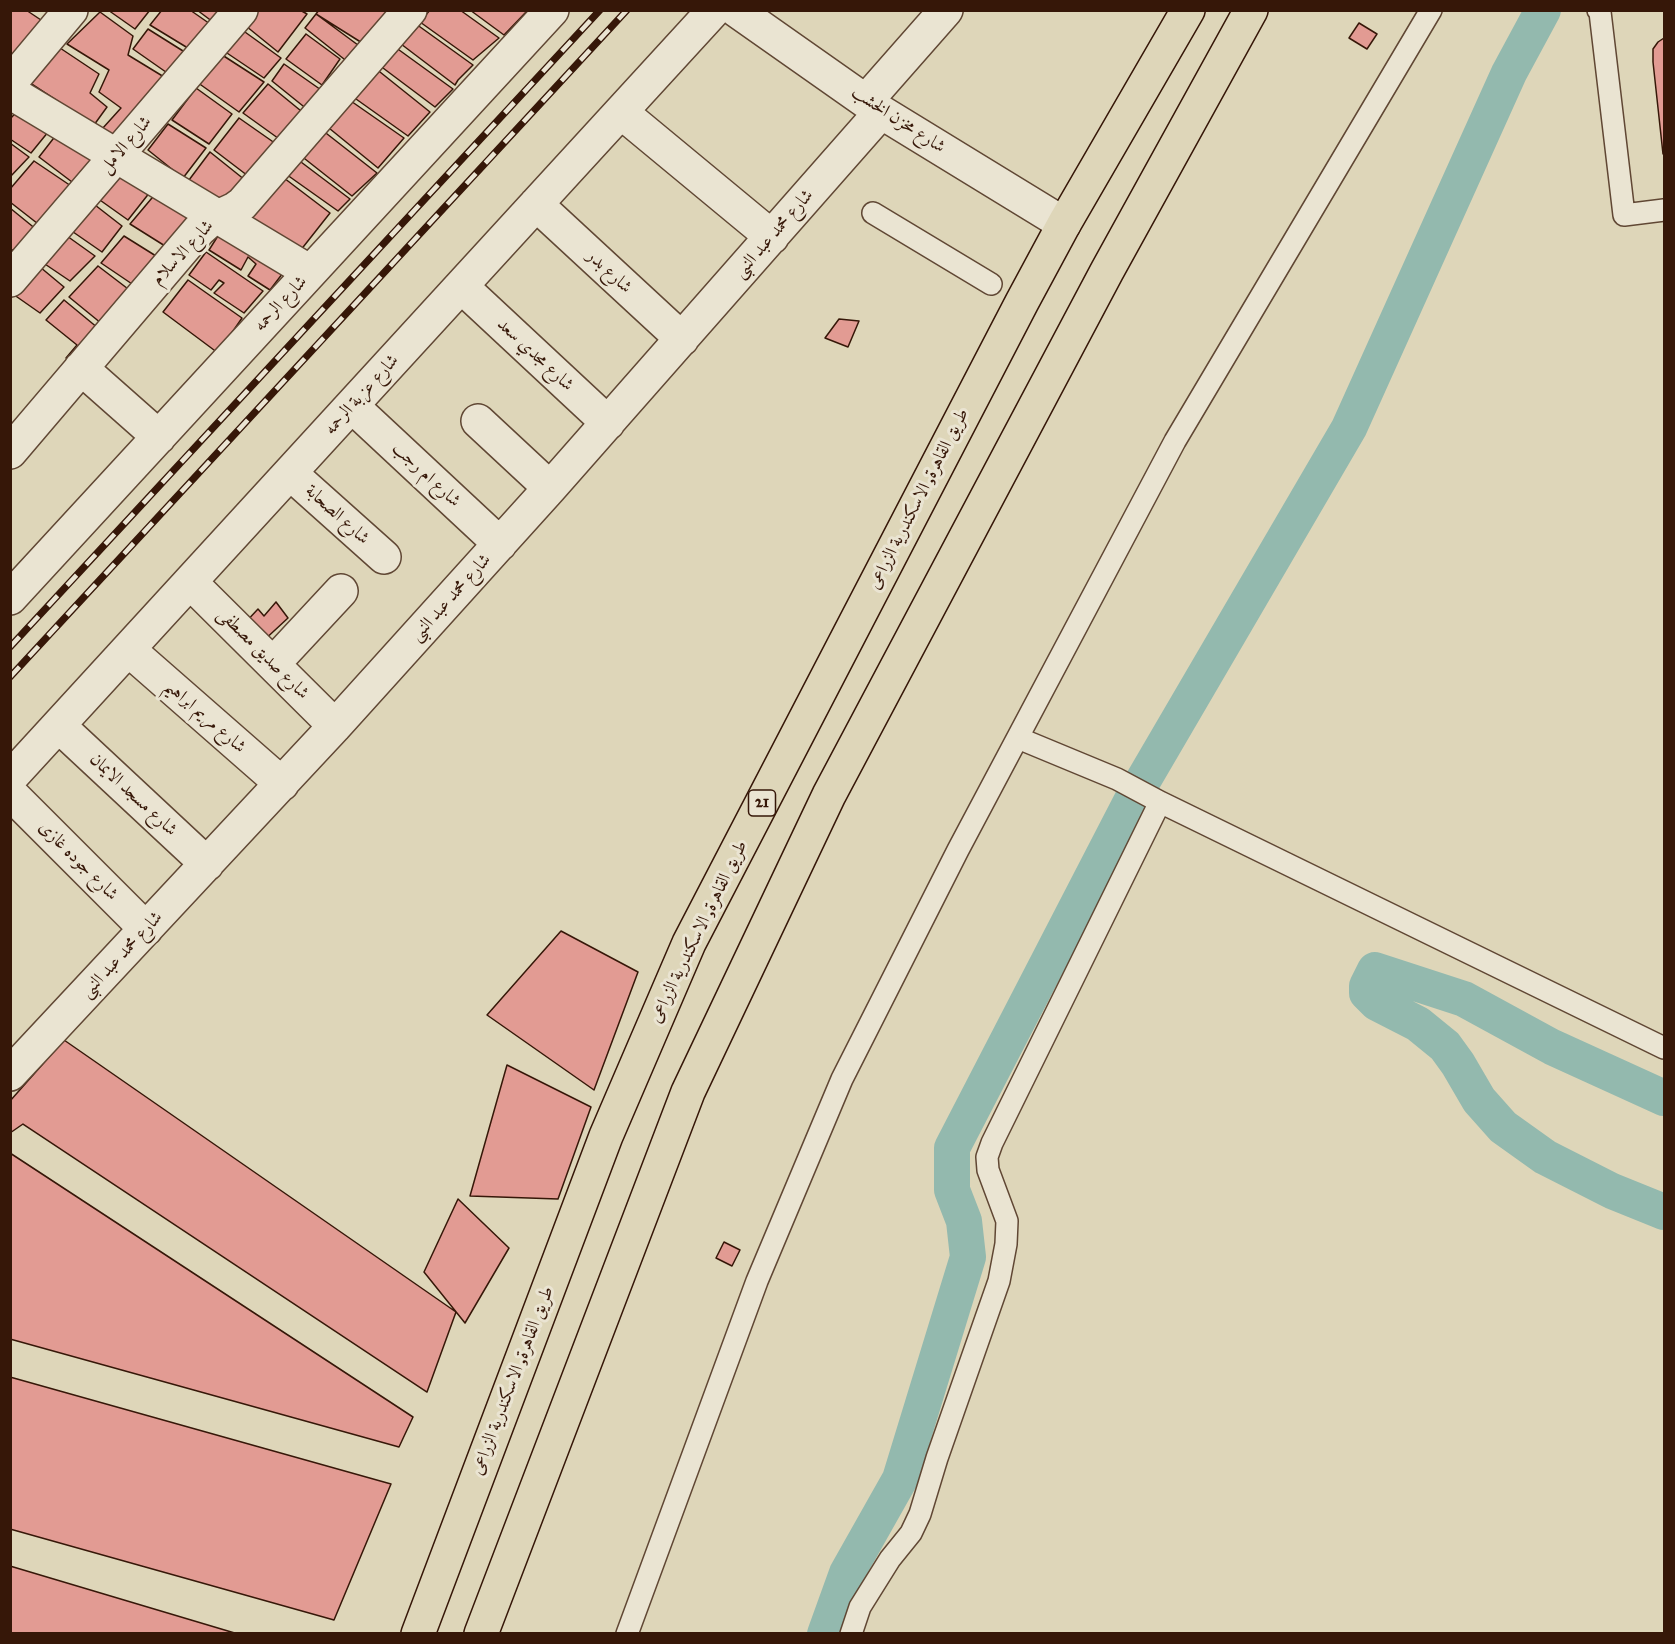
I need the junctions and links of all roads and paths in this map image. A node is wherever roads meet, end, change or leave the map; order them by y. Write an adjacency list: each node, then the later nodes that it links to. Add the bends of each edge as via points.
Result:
1 (71, 10): 12 (street)
2 (241, 10): 16 (street, شارع الامل)
3 (410, 10): 20 (street, شارع الاسلام, via 247,199)
4 (552, 10): 23 (street, شارع الرحمه)
5 (714, 10): 15 (street, شارع عزبة الرحمه)
6 (736, 10): 14 (street, شارع مخزن الخشب)
7 (946, 10): 14 (street, شارع محمد عبد النبى)
8 (1188, 10): 21 (highway, طريق القاهرة, الاسكندرية الزراعى / 21)
9 (1251, 10): 55 (highway, via 1102,281 830,795 688,1092)
10 (1431, 10): 45 (lane, via 1175,441)
11 (1602, 11): 18 (lane, via 1624,215)
12 (10, 83)
13 (10, 92): 16 (street)
14 (874, 106): 21 (street, شارع مخزن الخشب); 22 (street, شارع محمد عبد النبى)
15 (621, 112): 17 (street, شارع عزبة الرحمه); 22 (street)
16 (116, 156): 20 (street); 24 (street, شارع الامل)
17 (536, 204): 26 (street, شارع عزبة الرحمه); 27 (street, شارع بدر)
18 (1665, 210)
19 (873, 213): 25 (lane)
20 (217, 217): 23 (street); 28 (street, شارع الاسلام, via 199,230)
21 (1064, 224): 54 (highway, طريق القاهرة, الاسكندرية الزراعى / 21, via 689,943 606,1136)
22 (772, 237): 27 (street, شارع محمد عبد النبى)
23 (310, 272): 32 (street, شارع الرحمه)
24 (10, 280)
25 (991, 284)
26 (461, 286): 29 (street, شارع عزبة الرحمه); 31 (street, شارع مجدي سعد)
27 (682, 339): 31 (street, شارع محمد عبد النبى)
28 (81, 368): 32 (street); 33 (street, شارع الاسلام)
29 (352, 406): 34 (street, شارع عزبة الرحمه); 36 (street, شارع ام رجب)
30 (478, 421): 35 (street)
31 (608, 423): 35 (street, شارع محمد عبد النبى)
32 (159, 436): 40 (street, شارع الرحمه)
33 (10, 452)
34 (290, 473): 37 (street, شارع الصحابة); 38 (street, شارع عزبة الرحمه)
35 (550, 488): 36 (street, شارع محمد عبد النبى)
36 (500, 544): 44 (street, شارع محمد عبد النبى)
37 (384, 557)
38 (190, 582): 41 (street, شارع عزبة الرحمه); 42 (street, شارع صديق مصطفى)
39 (341, 591): 42 (street)
40 (10, 598)
41 (129, 650): 43 (street, شارع عزبة الرحمه); 47 (street, شارع مريم ابراهيم)
42 (273, 664): 44 (street, شارع صديق مصطفى)
43 (59, 726): 46 (street, شارع عزبة الرحمه); 50 (street, شارع مسجد الايمان)
44 (335, 726): 47 (street, شارع محمد عبد النبى)
45 (1018, 738): 49 (lane, via 1117,779); 56 (lane, via 842,1079 756,1281)
46 (10, 778)
47 (282, 784): 50 (street, شارع محمد عبد النبى)
48 (10, 793): 51 (street, شارع جوده غازى)
49 (1160, 802): 52 (lane); 57 (lane, via 992,1143 988,1170 1007,1221 999,1281 920,1514 860,1607)
50 (207, 864): 51 (street, شارع محمد عبد النبى)
51 (146, 929): 53 (street, شارع محمد عبد النبى)
52 (1665, 1048)
53 (10, 1074)
54 (418, 1634)
55 (481, 1634)
56 (627, 1634)
57 (851, 1634)

